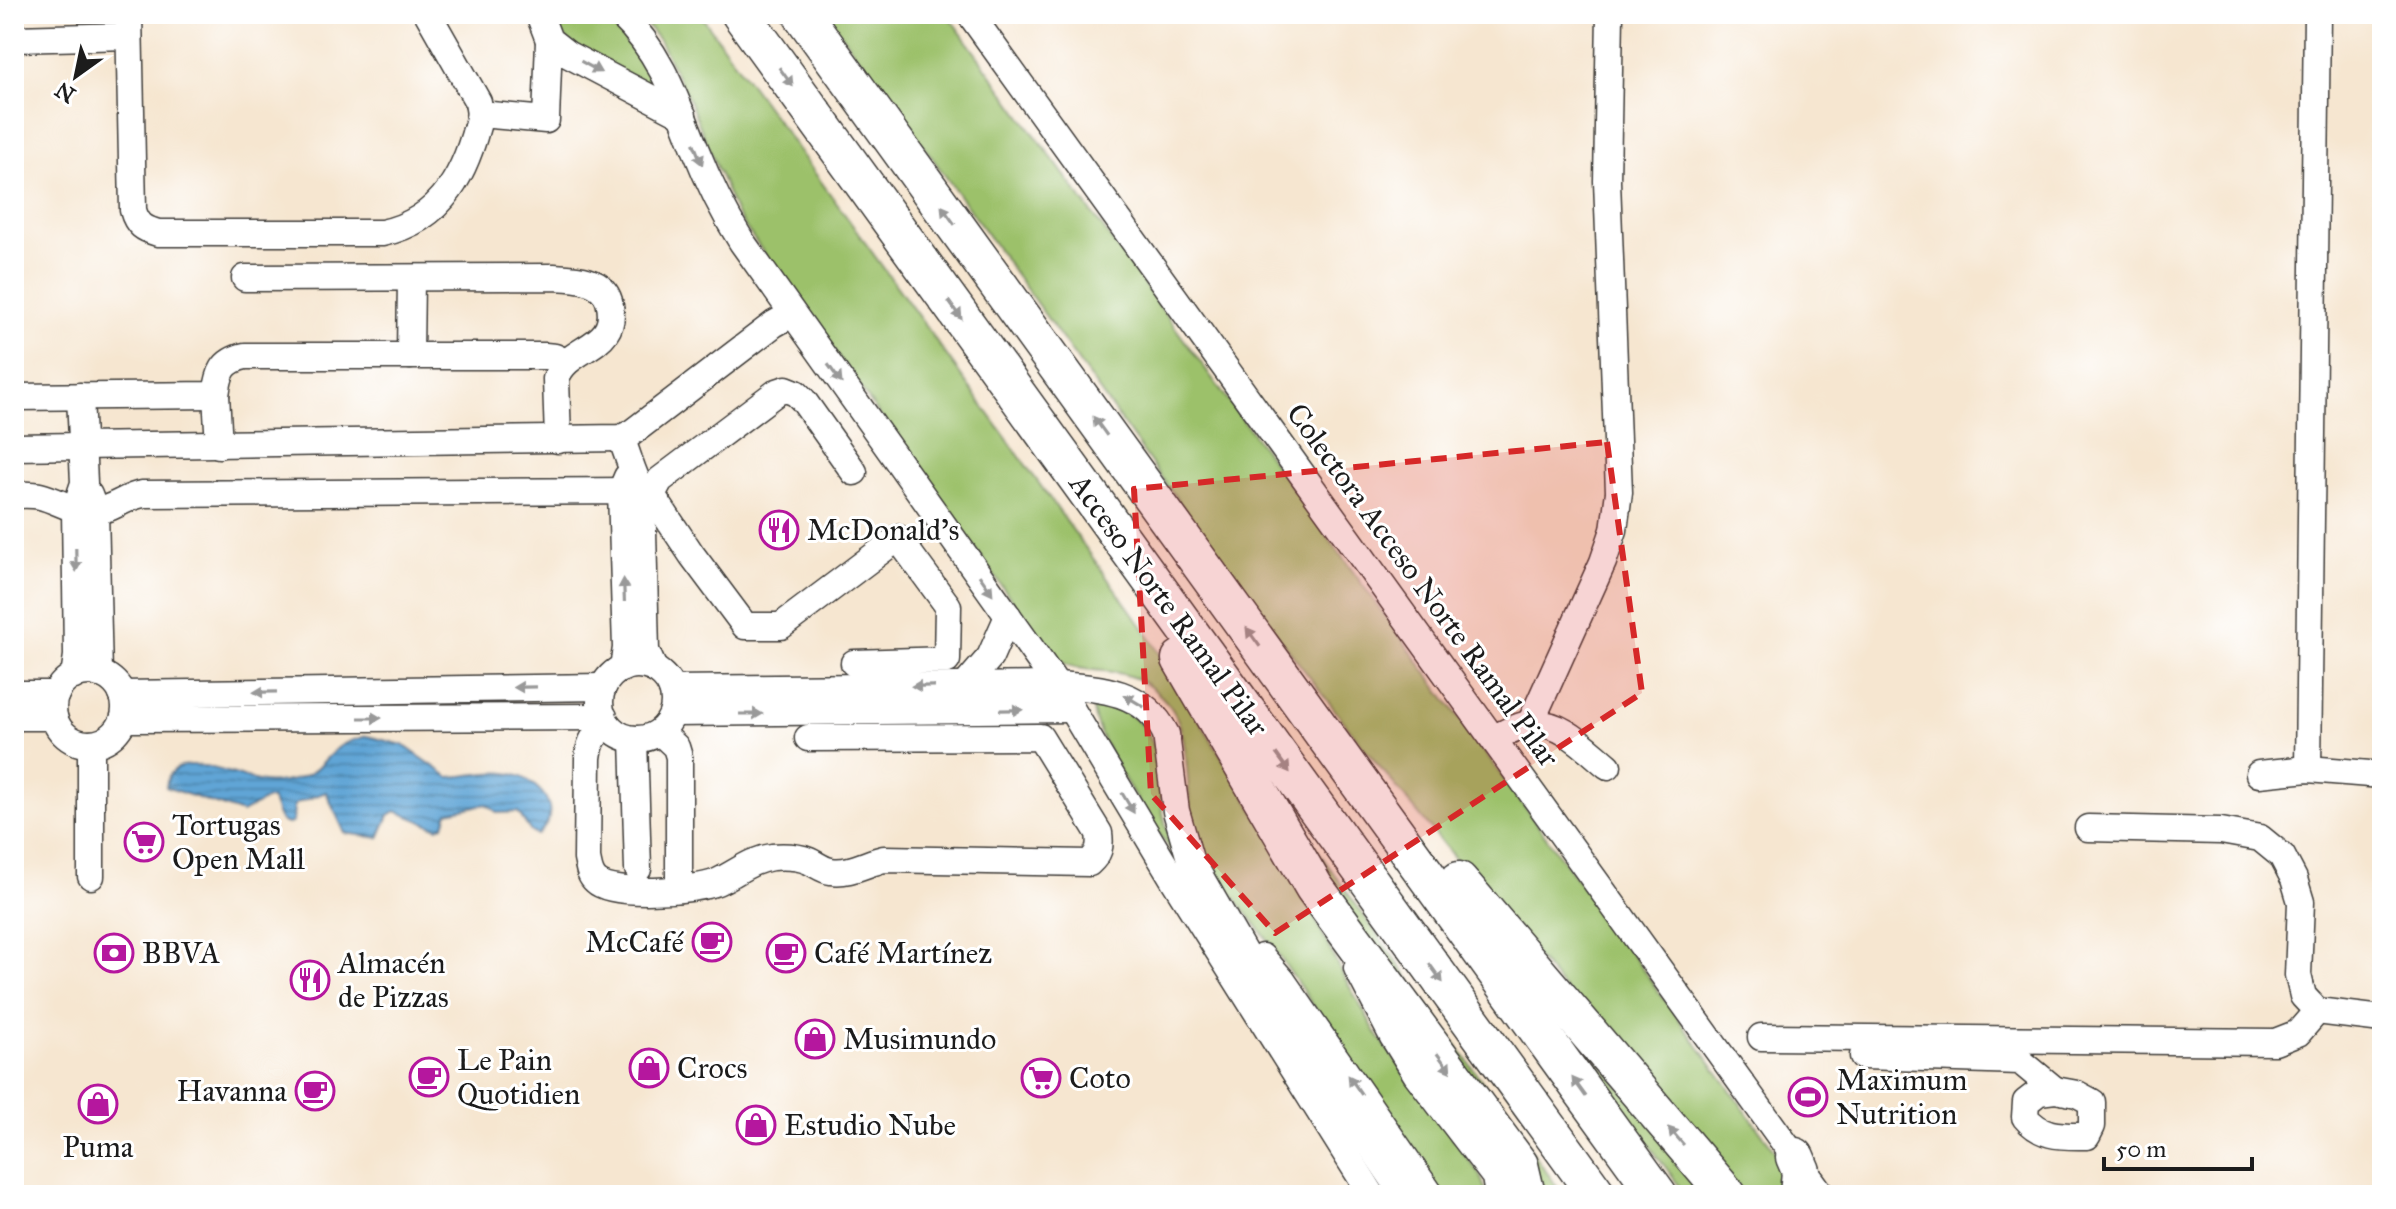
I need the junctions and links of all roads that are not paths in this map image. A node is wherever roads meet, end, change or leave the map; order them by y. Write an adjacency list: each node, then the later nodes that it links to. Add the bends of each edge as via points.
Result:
1 (428, 14): 12 (street)
2 (539, 14): 11 (street)
3 (620, 14): 13 (street, via 660,62)
4 (741, 14): 28 (highway, Acceso Norte Ramal Pilar, one-way to 28)
5 (802, 14): 41 (highway, Acceso Norte Ramal Pilar, one-way to 5)
6 (970, 14): 49 (street, Colectora Acceso Norte Ramal Pilar)
7 (1610, 14): 47 (street, via 1607,181 1617,505 1603,562)
8 (2317, 14): 53 (street)
9 (129, 25): 10 (street); 12 (street, via 133,210 136,221 158,233 401,229 429,211 457,180)
10 (14, 39)
11 (549, 40): 12 (street, via 546,120); 13 (street, one-way to 13)
12 (480, 114)
13 (683, 115): 16 (street, one-way to 16, via 715,196)
14 (245, 278): 15 (street)
15 (411, 278): 17 (street); 18 (street, via 578,278 598,286 608,300 607,331)
16 (792, 314): 22 (street); 27 (street, one-way to 27)
17 (410, 356): 18 (street, via 545,356); 19 (street, via 236,358 228,360 219,374)
18 (566, 362): 23 (street, via 556,379)
19 (216, 395): 20 (street); 24 (street)
20 (80, 396): 21 (street); 25 (street)
21 (14, 397)
22 (621, 438): 23 (street); 29 (street)
23 (558, 440): 24 (street)
24 (219, 445): 25 (street)
25 (82, 446): 26 (street); 31 (street)
26 (14, 447)
27 (887, 447): 29 (street, via 848,477 803,400 786,389 660,480); 32 (street, one-way to 32)
28 (1073, 473): 59 (highway); 73 (highway, Acceso Norte Ramal Pilar, one-way to 73)
29 (636, 487): 31 (street, via 143,494 105,510); 33 (street, one-way to 29); 38 (street, via 745,626 781,626 898,538 948,606 947,660); 42 (street, via 646,651)
30 (14, 495): 31 (street, via 40,496)
31 (85, 511): 39 (street)
32 (1008, 616): 34 (street); 36 (street, via 990,657)
33 (623, 668): 37 (street); 42 (street, via 634,665)
34 (1057, 685): 36 (street); 44 (street); 61 (street, one-way to 34, via 1183,838 1161,723 1141,704 1115,691)
35 (806, 686): 38 (street); 42 (street); 48 (street)
36 (965, 686): 38 (street, one-way to 38)
37 (603, 687): 43 (street, one-way to 43); 46 (street, via 600,707)
38 (853, 688): 44 (street, one-way to 44); 48 (street)
39 (71, 690): 40 (street); 43 (street, via 117,685); 45 (street); 51 (street, via 64,734)
40 (14, 694)
41 (1298, 700): 74 (highway, Acceso Norte Ramal Pilar, one-way to 41); 75 (highway, one-way to 41, via 1403,813)
42 (665, 701): 48 (street, one-way to 48); 50 (street, via 652,736); 60 (street, via 679,757)
43 (123, 706): 46 (street, one-way to 46); 51 (street, via 112,737)
44 (1071, 709): 68 (street, one-way to 68)
45 (14, 717)
46 (606, 722): 50 (street); 60 (street, via 589,746 590,873 607,888)
47 (1530, 724): 49 (street); 52 (street, via 1569,734)
48 (808, 726): 60 (street, via 1040,737 1099,833 1097,855 1089,863 884,859 853,871 829,871 789,856 769,857 718,882)
49 (1494, 738): 65 (street, Colectora Acceso Norte Ramal Pilar)
50 (634, 739): 57 (street)
51 (91, 744): 58 (street)
52 (1608, 766)
53 (2308, 769): 54 (street); 55 (street)
54 (2259, 774)
55 (2382, 775)
56 (2088, 828): 62 (street, via 2221,831 2260,838 2282,856 2294,879 2301,902 2298,975 2303,996)
57 (638, 869)
58 (91, 876)
59 (1314, 887): 71 (street, via 1393,1037 1489,1168); 72 (highway, one-way to 72, via 1519,1165)
60 (679, 889)
61 (1212, 896): 69 (street, via 1259,979); 70 (street, one-way to 61, via 1282,980)
62 (2317, 1011): 63 (street); 64 (street, via 2298,1033 2275,1042)
63 (2382, 1019)
64 (1761, 1037)
65 (1719, 1050): 66 (street, via 2020,1061); 67 (street, Colectora Acceso Norte Ramal Pilar)
66 (2055, 1090)
67 (1795, 1157): 76 (highway, via 1801,1171); 77 (street, Colectora Acceso Norte Ramal Pilar)
68 (1372, 1195)
69 (1404, 1195)
70 (1431, 1195)
71 (1498, 1195)
72 (1526, 1195)
73 (1597, 1195)
74 (1658, 1195)
75 (1727, 1195)
76 (1799, 1195)
77 (1822, 1195)

